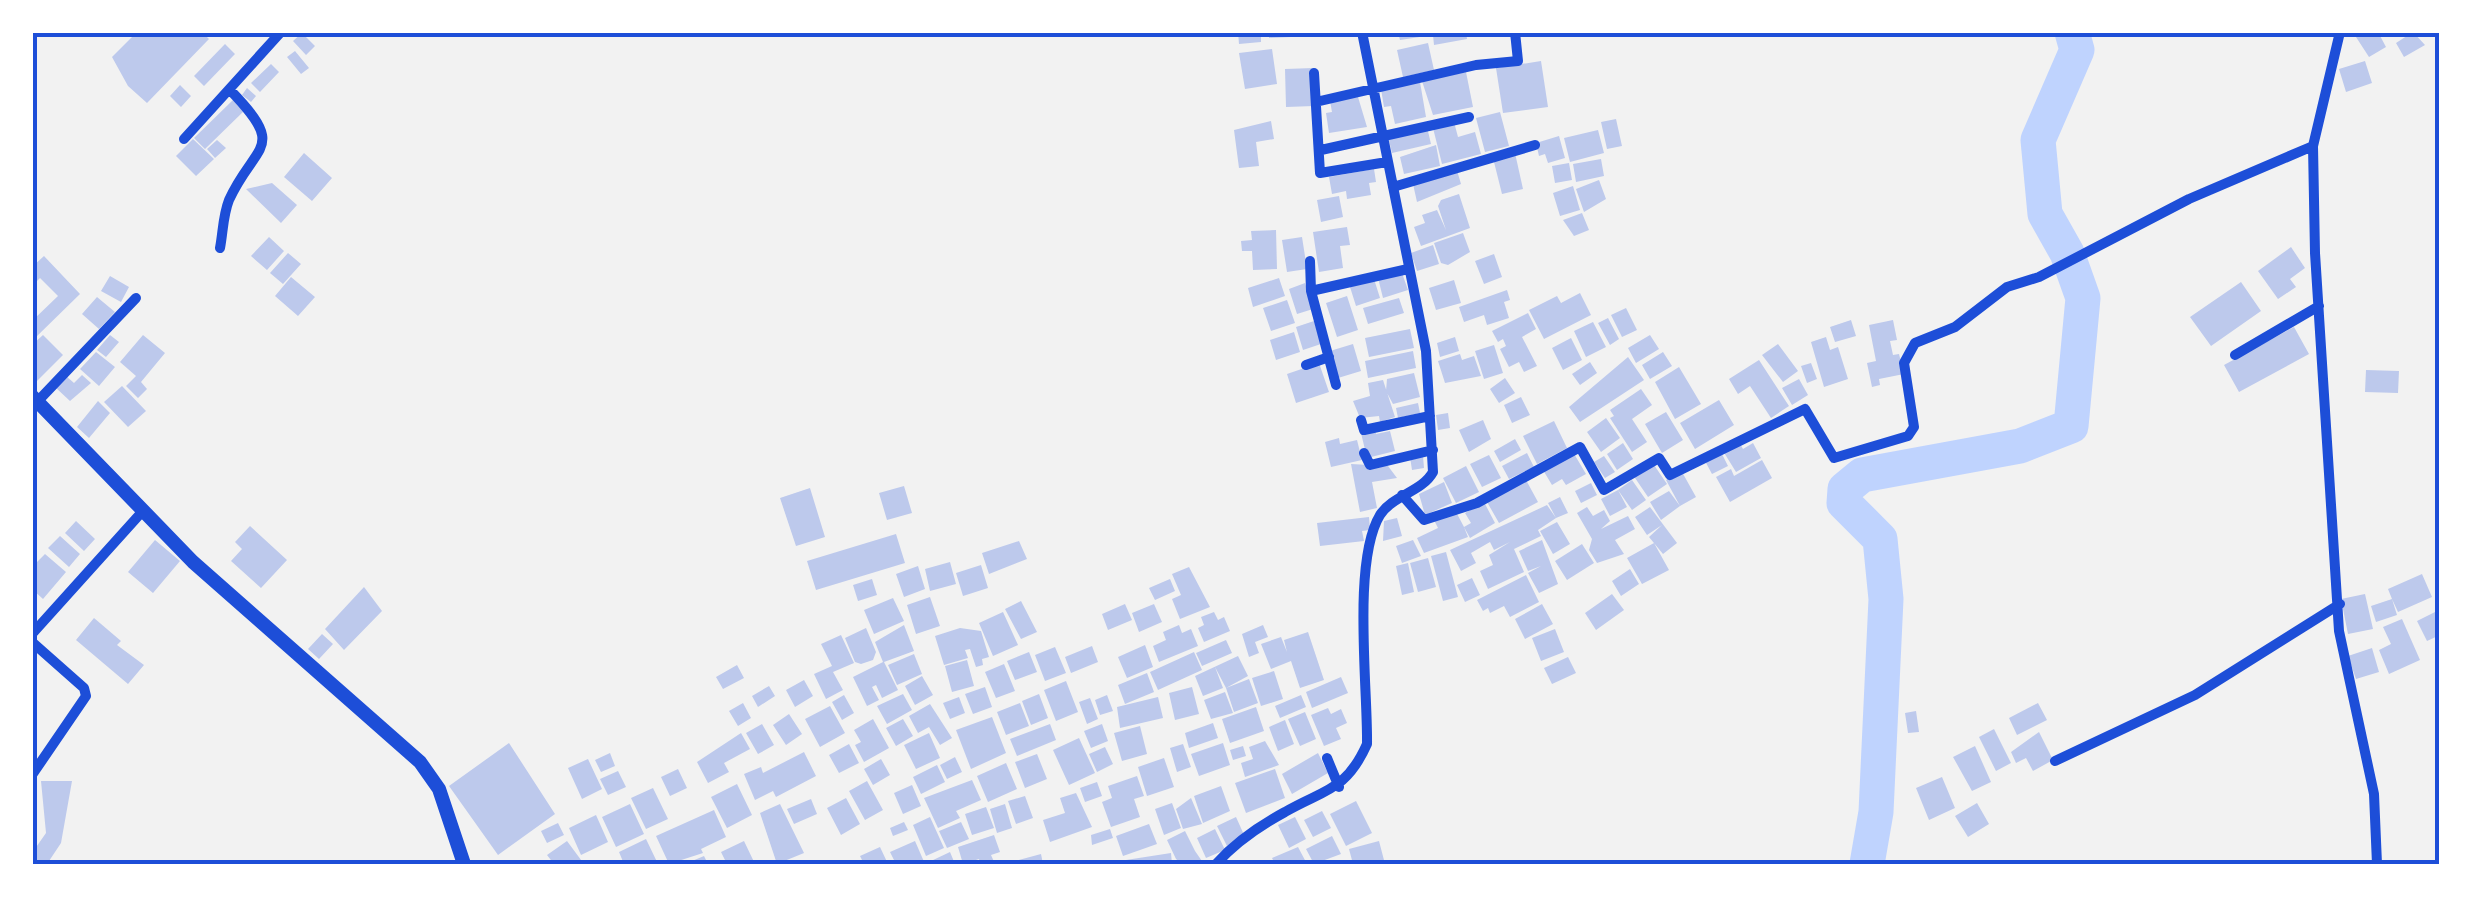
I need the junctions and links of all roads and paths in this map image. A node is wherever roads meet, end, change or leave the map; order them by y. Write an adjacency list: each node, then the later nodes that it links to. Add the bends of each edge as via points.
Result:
1 (281, 32): 7 (street)
2 (1362, 32): 6 (street)
3 (1515, 32): 6 (street, via 1518,61)
4 (2340, 32): 13 (street)
5 (1314, 73): 8 (street)
6 (1372, 88): 8 (street); 10 (street)
7 (231, 91): 11 (street); 17 (street, via 264,136 228,204)
8 (1320, 101): 14 (street)
9 (1469, 117): 10 (street)
10 (1383, 137): 14 (street); 15 (street)
11 (184, 139)
12 (1535, 145): 16 (street)
13 (2313, 146): 22 (street); 32 (street, via 2007,288 1955,327 1913,344 1904,364 1914,427 1908,436 1834,458 1805,409 1670,475 1659,458 1604,490 1580,447 1477,503 1424,520)
14 (1322, 150): 15 (street, via 1325,176)
15 (1388, 162): 16 (street)
16 (1394, 188): 19 (street)
17 (220, 248)
18 (1310, 261): 20 (street)
19 (1408, 269): 20 (street); 28 (street, via 1426,350)
20 (1312, 290): 24 (street)
21 (136, 298): 27 (street)
22 (2319, 306): 23 (street); 34 (street)
23 (2235, 355)
24 (1329, 357): 25 (street); 26 (street)
25 (1306, 365)
26 (1336, 385)
27 (35, 399): 33 (street)
28 (1430, 416): 29 (street, via 1364,430); 30 (street)
29 (1361, 420)
30 (1433, 450): 31 (street, via 1370,464); 32 (street, via 1430,478)
31 (1364, 453)
32 (1402, 495): 40 (street, via 1376,523 1362,639 1367,744)
33 (142, 512): 35 (street); 41 (street, via 420,762 438,789)
34 (2340, 604): 38 (street, via 2195,695); 43 (street, via 2342,649 2374,794)
35 (32, 634)
36 (32, 642): 39 (street, via 86,696)
37 (1327, 758): 40 (street)
38 (2055, 761)
39 (32, 775)
40 (1338, 786): 42 (street, via 1285,811)
41 (464, 864)
42 (1216, 864)
43 (2377, 864)

